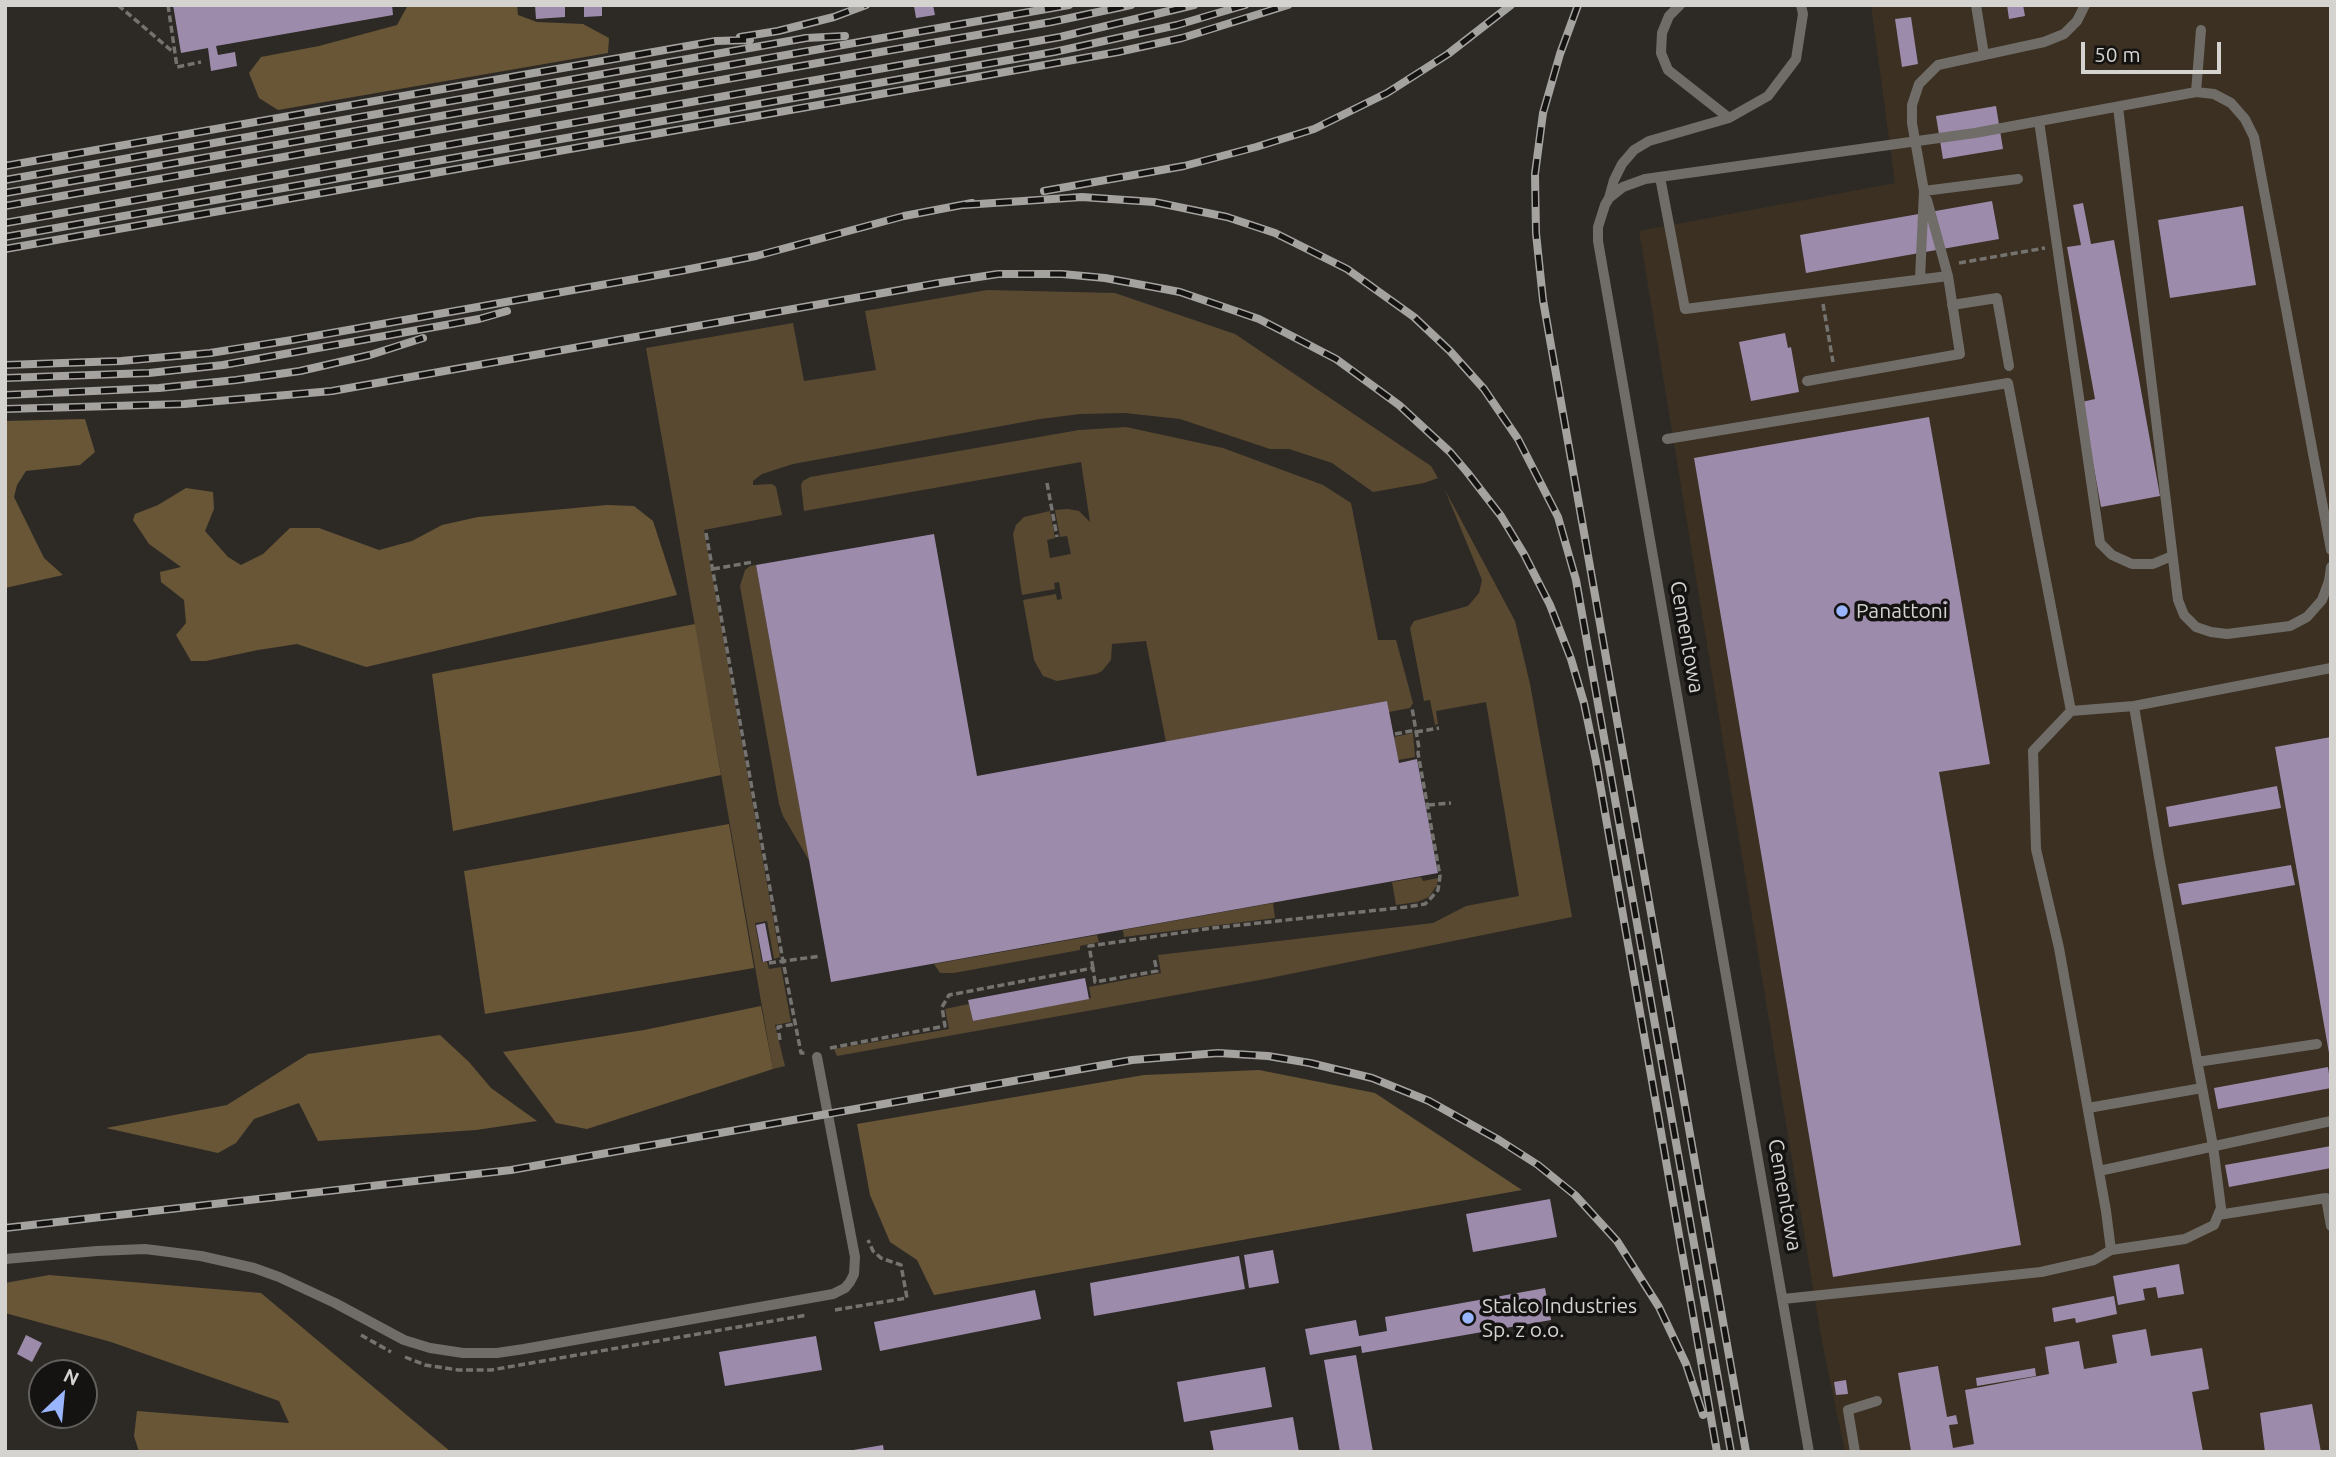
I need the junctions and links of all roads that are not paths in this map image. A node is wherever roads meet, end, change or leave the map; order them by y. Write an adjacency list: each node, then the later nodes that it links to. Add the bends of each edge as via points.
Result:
1 (1680, 5): 9 (lane, via 1662,33 1661,53 1668,70)
2 (1801, 5): 9 (lane, Cementowa, via 1796,59 1768,96)
3 (1976, 5): 6 (lane)
4 (2085, 5): 6 (lane, via 2064,34)
5 (2201, 30): 7 (lane)
6 (1984, 55): 11 (lane, via 1938,65 1919,84 1912,105)
7 (2196, 92): 8 (lane); 22 (lane, via 2231,103 2254,137)
8 (2118, 107): 10 (lane); 23 (lane)
9 (1729, 118): 15 (lane, Cementowa, via 1648,141 1633,150 1614,180)
10 (2039, 121): 11 (lane); 23 (lane, via 2100,543 2132,564 2152,564)
11 (1917, 141): 12 (lane); 14 (lane)
12 (1660, 177): 15 (lane, via 1633,182); 17 (lane, via 1685,309)
13 (2018, 179): 14 (lane)
14 (1924, 191): 16 (lane); 17 (lane)
15 (1609, 198): 40 (lane, Cementowa, via 1601,215 1598,241)
16 (1946, 271): 17 (lane); 18 (lane)
17 (1920, 279)
18 (1952, 304): 19 (lane, via 1997,298); 20 (lane, via 1960,354)
19 (2009, 366)
20 (1807, 381)
21 (1667, 439): 27 (lane, via 2008,383)
22 (2331, 551)
23 (2172, 555): 24 (lane, via 2184,615 2196,627 2227,635 2290,626 2308,617 2322,600)
24 (2331, 568)
25 (2331, 668): 26 (lane)
26 (2134, 706): 27 (lane); 30 (lane)
27 (2071, 711): 32 (lane, via 2033,751 2036,849)
28 (2317, 1044): 30 (lane)
29 (816, 1053): 39 (lane, via 855,1257 850,1282 833,1294 524,1349 463,1353 404,1340 279,1277 201,1255 133,1250)
30 (2197, 1062): 31 (lane)
31 (2202, 1088): 32 (lane); 34 (lane)
32 (2088, 1108): 35 (lane)
33 (2331, 1121): 34 (lane)
34 (2213, 1146): 35 (lane); 36 (lane)
35 (2099, 1171): 38 (lane)
36 (2218, 1215): 37 (lane, via 2326,1198); 38 (lane, via 2214,1225 2185,1239)
37 (2331, 1226)
38 (2111, 1250): 40 (lane, via 2094,1260 2041,1272)
39 (5, 1259)
40 (1783, 1299): 42 (lane, Cementowa)
41 (1877, 1401): 43 (lane, via 1849,1410)
42 (1809, 1452)
43 (1855, 1452)

